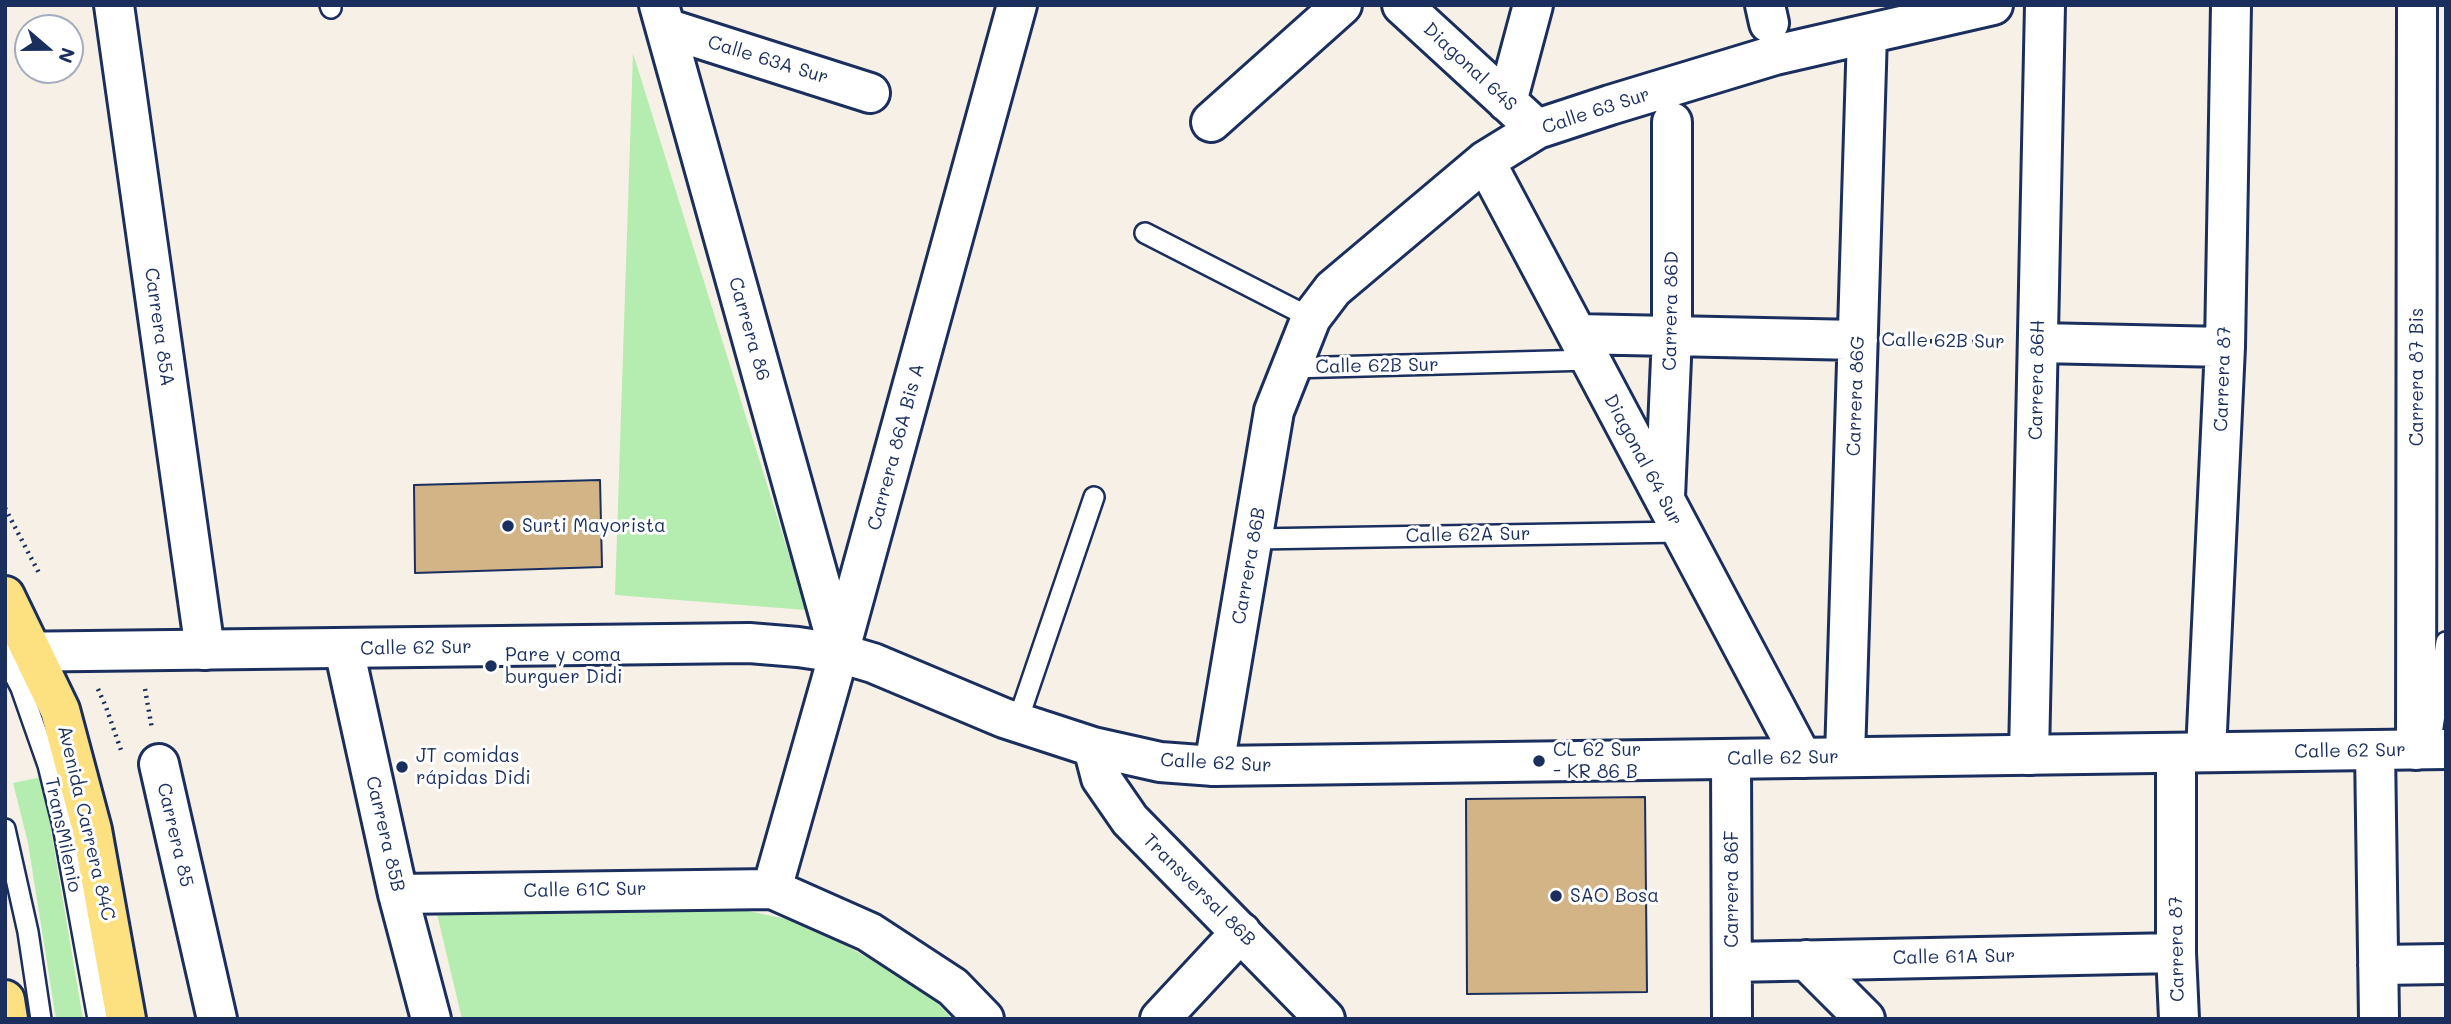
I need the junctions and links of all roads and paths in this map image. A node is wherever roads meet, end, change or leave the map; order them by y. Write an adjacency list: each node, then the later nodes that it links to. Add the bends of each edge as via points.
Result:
1 (114, 5): 35 (street, Carrera 85A)
2 (1017, 5): 37 (street, Carrera 86A Bis A)
3 (1342, 5): 14 (street)
4 (1402, 5): 13 (street, Diagonal 64S)
5 (1533, 5): 13 (street)
6 (1993, 5): 11 (street, Calle 63 Sur)
7 (2045, 5): 22 (street, Carrera 86H)
8 (2231, 5): 23 (street, Carrera 87)
9 (2417, 5): 41 (street, Carrera 87 Bis)
10 (663, 17): 12 (street, Calle 63A Sur); 37 (street, Carrera 86)
11 (1867, 34): 16 (street, Calle 63 Sur, via 1775,55); 21 (street, Carrera 86G)
12 (870, 93)
13 (1507, 102): 16 (street, Diagonal 64S)
14 (1211, 122)
15 (1672, 122): 20 (street, Carrera 86D)
16 (1537, 129): 17 (street, Calle 63 Sur)
17 (1485, 161): 19 (street, Calle 63 Sur, via 1333,289); 24 (street, Diagonal 64 Sur)
18 (1145, 233): 19 (lane)
19 (1311, 318): 25 (street, Calle 63 Sur)
20 (1672, 336): 21 (street, Calle 62B Sur); 24 (street, Calle 62B Sur); 27 (street, Carrera 86D)
21 (1858, 340): 22 (path, Calle 62B Sur); 45 (street, Carrera 86G)
22 (2038, 343): 23 (street); 44 (street, Carrera 86H)
23 (2225, 346): 43 (street, Carrera 87)
24 (1584, 347): 25 (lane, Calle 62B Sur); 27 (street, Diagonal 64 Sur)
25 (1290, 368): 30 (street, Carrera 86B, via 1274,411)
26 (1094, 497): 39 (lane)
27 (1664, 499): 29 (street, Diagonal 64 Sur)
28 (5, 508): 31 (path)
29 (1682, 532): 30 (lane, Calle 62A Sur); 46 (street, Diagonal 64 Sur)
30 (1254, 539): 49 (street, Carrera 86B)
31 (28, 552)
32 (5, 596): 38 (main road, Avenida Carrera 84C)
33 (2446, 642): 41 (lane)
34 (344, 649): 35 (street, Calle 62 Sur); 37 (street, Calle 62 Sur, via 749,643); 52 (street, Carrera 85B)
35 (205, 650): 36 (street, Calle 62 Sur)
36 (138, 651): 38 (street, Calle 62 Sur); 48 (path, Carrera 85)
37 (839, 653): 39 (street, Calle 62 Sur); 51 (street, Carrera 86A Bis A)
38 (15, 654): 62 (lane, TransMilenio, via 63,826); 63 (main road, Avenida Carrera 84C, via 60,710 96,851)
39 (1017, 723): 40 (street, Calle 62 Sur)
40 (1093, 747): 49 (street, Calle 62 Sur, via 1160,762); 53 (street, Transversal 86B, via 1101,778 1130,820)
41 (2431, 749): 42 (street, Calle 62 Sur)
42 (2375, 750): 43 (street, Calle 62 Sur); 58 (street)
43 (2191, 753): 44 (street, Calle 62 Sur); 54 (street, Carrera 87)
44 (2029, 755): 45 (street, Calle 62 Sur)
45 (1845, 757): 46 (street, Calle 62 Sur)
46 (1802, 758): 47 (street, Calle 62 Sur)
47 (1731, 759): 49 (street, Calle 62 Sur); 56 (street, Carrera 86F)
48 (159, 764): 64 (street, Carrera 85)
49 (1214, 766)
50 (5, 829): 61 (lane, via 28,932)
51 (772, 889): 52 (street, Calle 61C Sur); 66 (street, via 869,932 953,987)
52 (398, 894): 65 (street, Carrera 85B)
53 (1241, 932): 67 (street); 68 (street, Transversal 86B)
54 (2176, 953): 55 (street, Calle 61A Sur); 71 (street, Carrera 87)
55 (1806, 960): 56 (street, Calle 61A Sur); 70 (street)
56 (1732, 962): 69 (street, Carrera 86F)
57 (2446, 964): 58 (street)
58 (2378, 965): 72 (street)
59 (5, 1000): 60 (main road)
60 (8, 1019)
61 (40, 1019)
62 (98, 1019)
63 (126, 1019)
64 (216, 1019)
65 (431, 1019)
66 (984, 1019)
67 (1160, 1019)
68 (1325, 1019)
69 (1732, 1019)
70 (1865, 1019)
71 (2179, 1019)
72 (2379, 1019)

